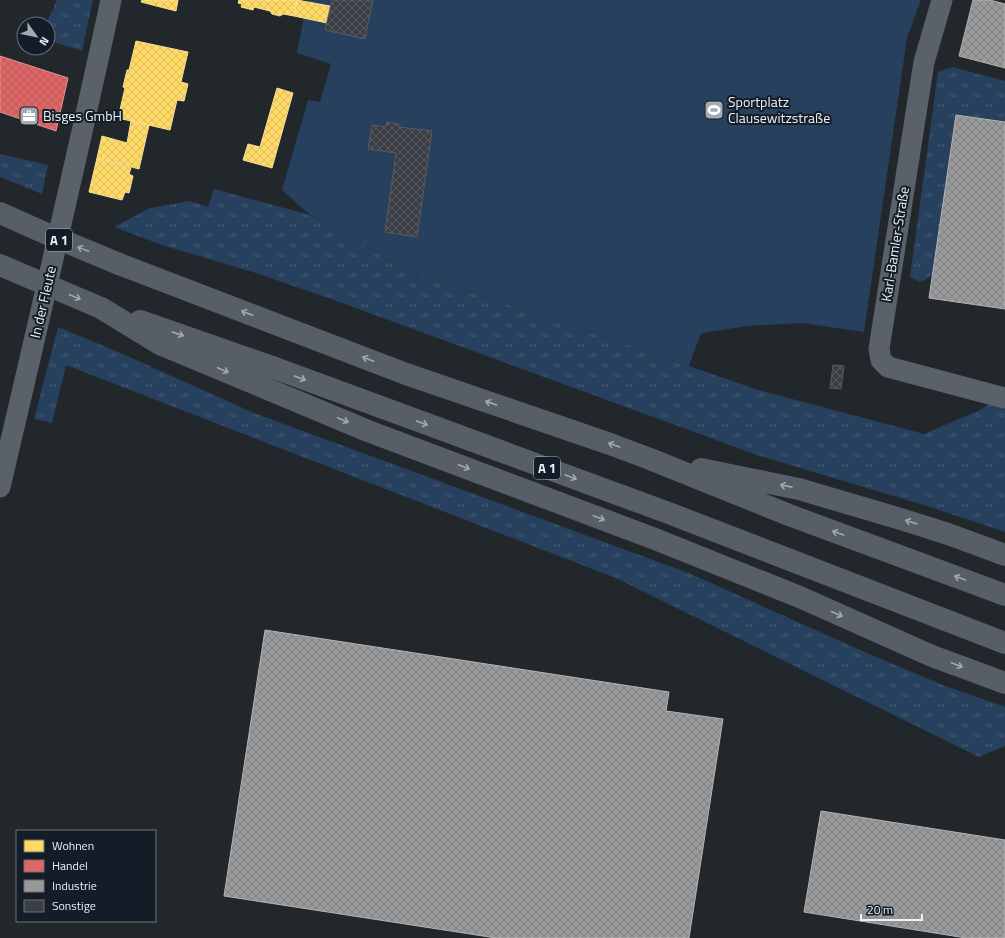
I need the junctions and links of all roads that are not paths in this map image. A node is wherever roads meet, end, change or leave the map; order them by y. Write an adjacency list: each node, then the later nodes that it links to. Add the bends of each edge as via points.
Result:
1 (111, 0): 8 (street, In der Fleute)
2 (942, 0): 6 (street, Karl-Bamler-Straße, via 924,62 879,349 881,360 888,367)
3 (0, 213): 7 (highway, A 1, one-way to 3, bridge, via 406,374 119,264)
4 (0, 265): 5 (highway, A 1, one-way to 5, bridge)
5 (101, 308): 11 (highway, A 1, one-way to 11, via 666,512); 12 (highway, one-way to 12, via 160,344 368,431 663,542 802,598 932,656)
6 (1005, 398)
7 (650, 459): 9 (highway, A 1, one-way to 7, via 948,534 799,489); 10 (highway, A 1, one-way to 7, via 789,515)
8 (0, 487)
9 (1003, 554)
10 (1001, 593)
11 (997, 640)
12 (1005, 683)

